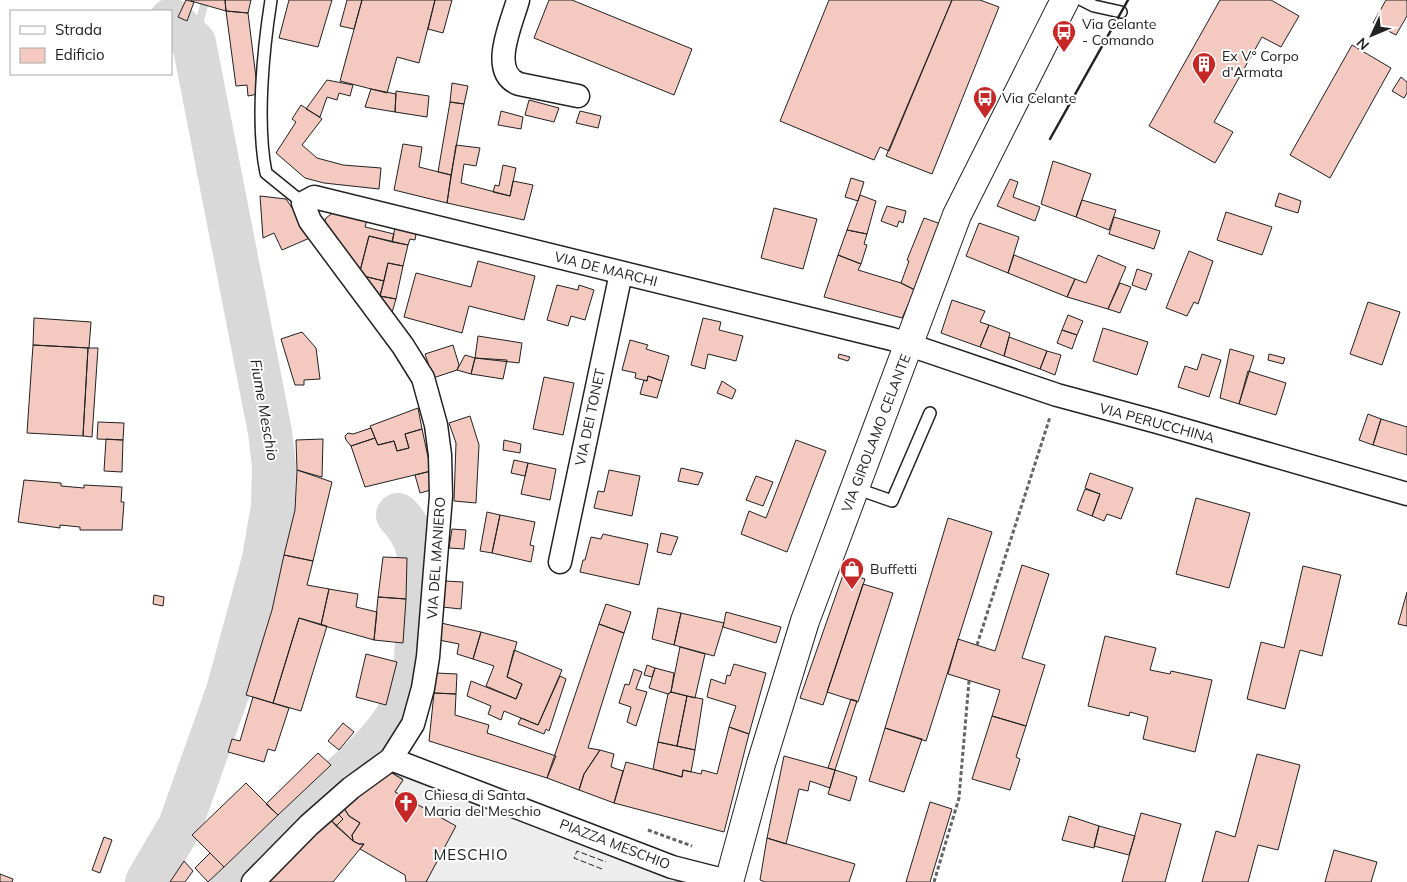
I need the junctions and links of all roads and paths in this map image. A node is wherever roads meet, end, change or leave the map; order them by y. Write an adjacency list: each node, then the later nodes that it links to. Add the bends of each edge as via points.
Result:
1 (271, 0): 7 (lane, via 264,48 262,154 266,173)
2 (518, 0): 6 (street, via 502,59 504,72 519,84)
3 (1065, 0): 9 (main road, VIA GIROLAMO CELANTE, via 957,215)
4 (1082, 0): 5 (lane)
5 (1121, 12)
6 (578, 96)
7 (303, 203): 8 (street, VIA DE MARCHI, via 314,197); 17 (street, VIA DEL MANIERO, via 310,221 413,362 422,378 436,425 441,496 428,657 413,724)
8 (621, 273): 9 (street, VIA DE MARCHI); 14 (street, VIA DEI TONET)
9 (910, 346): 10 (street, VIA PERUCCHINA); 12 (main road, VIA GIROLAMO CELANTE)
10 (1057, 395): 13 (street, VIA PERUCCHINA); 15 (path)
11 (930, 412): 12 (lane, via 892,501)
12 (855, 488): 19 (main road, VIA GIROLAMO CELANTE, via 799,638)
13 (1407, 494)
14 (560, 562)
15 (977, 645)
16 (969, 681): 20 (path, via 959,798)
17 (392, 758): 18 (street, VIA DEL MANIERO, via 309,825); 19 (street, PIAZZA MESCHIO, via 672,867)
18 (253, 882)
19 (729, 882)
20 (934, 882)

